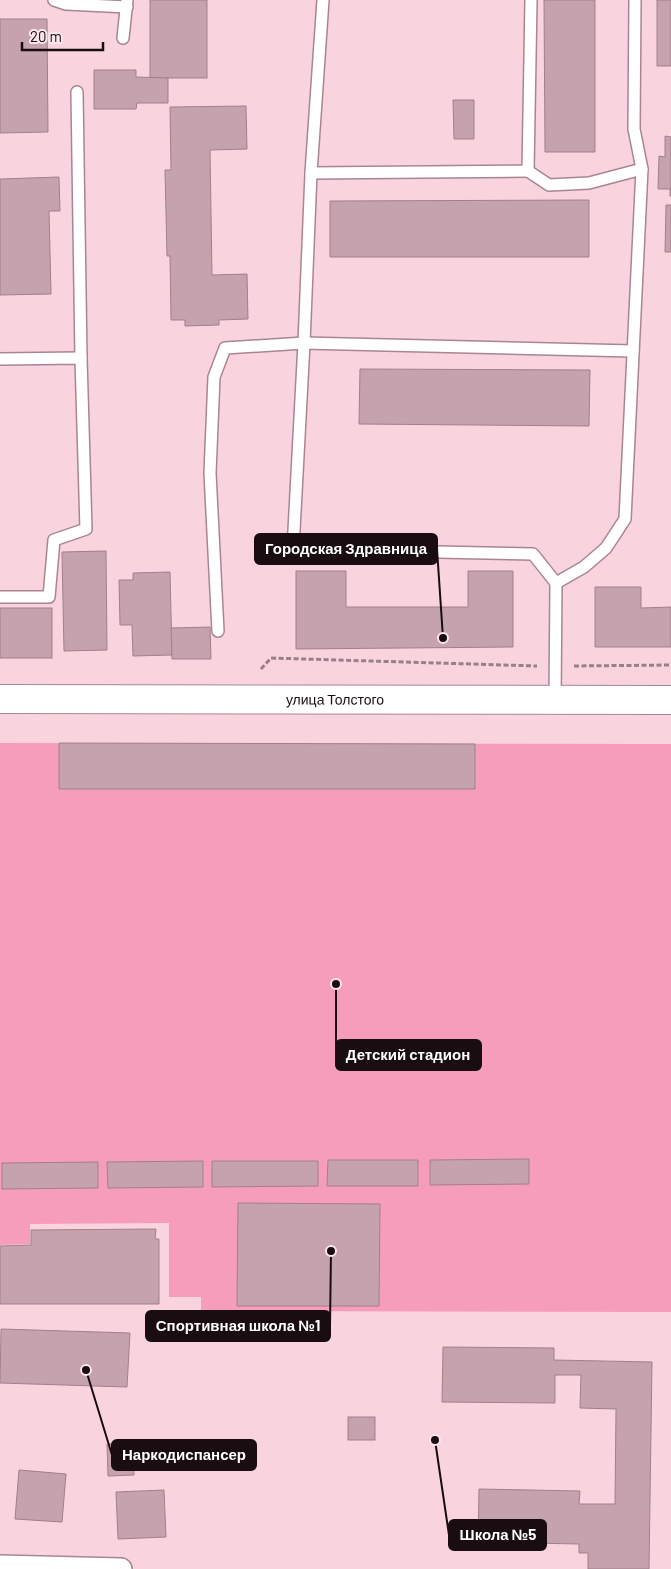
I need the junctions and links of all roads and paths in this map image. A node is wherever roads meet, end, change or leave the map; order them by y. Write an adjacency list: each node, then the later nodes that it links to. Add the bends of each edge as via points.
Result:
1 (54, 0): 5 (lane, via 66,4)
2 (323, 0): 10 (lane)
3 (531, 0): 9 (lane)
4 (635, 0): 8 (lane, via 634,130)
5 (127, 3): 6 (lane)
6 (123, 38)
7 (77, 92): 13 (lane)
8 (642, 169): 9 (lane, via 589,183 549,185); 12 (lane)
9 (528, 171): 10 (lane)
10 (311, 173): 11 (lane)
11 (304, 343): 12 (lane); 15 (lane, via 294,549 533,554); 17 (lane, via 225,348 214,377 210,473)
12 (633, 351): 15 (lane, via 625,519 606,548 584,567)
13 (81, 358): 14 (lane); 16 (lane, via 86,528 54,540 49,597)
14 (0, 359)
15 (556, 583): 19 (lane)
16 (0, 597)
17 (218, 631)
18 (671, 665): 19 (path)
19 (556, 666): 20 (path, via 271,658); 22 (lane)
20 (261, 669)
21 (0, 699): 22 (street, улица Толстого)
22 (555, 700): 23 (street, улица Толстого)
23 (671, 700)
24 (0, 1566): 25 (street)
25 (121, 1569)

